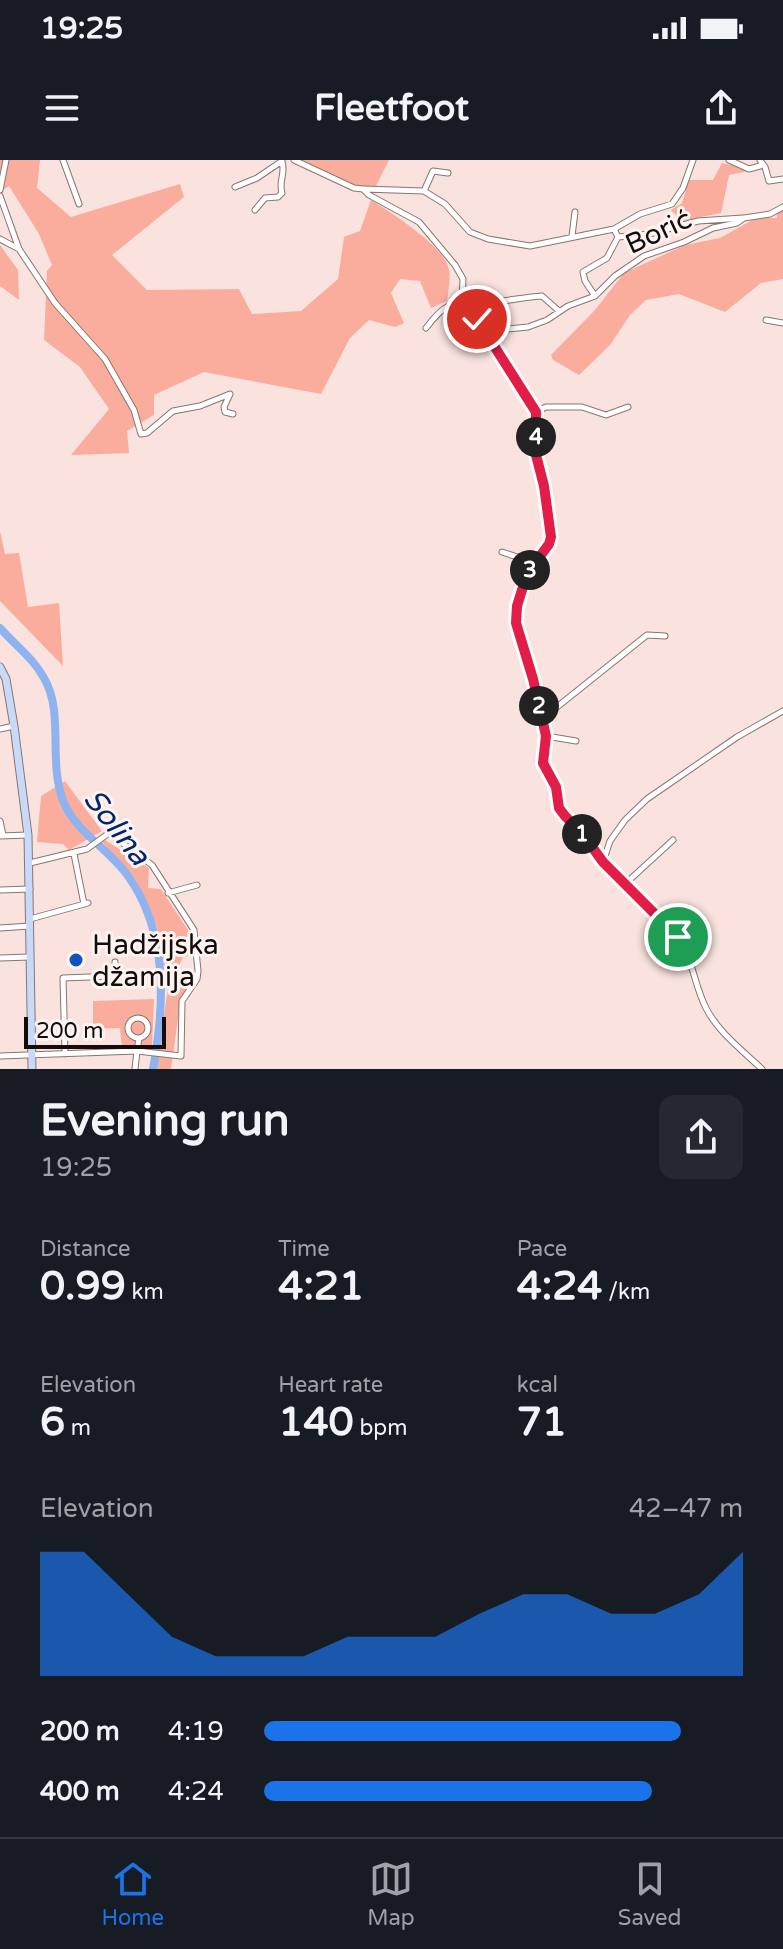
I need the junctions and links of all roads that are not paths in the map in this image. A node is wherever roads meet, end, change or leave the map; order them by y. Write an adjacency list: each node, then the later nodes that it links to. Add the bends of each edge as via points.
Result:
1 (6, 160): 13 (street)
2 (63, 160): 14 (street)
3 (294, 160): 11 (street)
4 (693, 160): 19 (street, via 672,204)
5 (729, 160): 7 (street, via 749,169)
6 (282, 161): 10 (street); 16 (street, via 282,193 265,198)
7 (761, 161): 9 (street, via 769,181)
8 (448, 173): 12 (street, via 433,171)
9 (783, 179)
10 (235, 187)
11 (363, 189): 12 (street); 25 (street, via 419,222 463,279)
12 (424, 191): 20 (street, via 445,204 470,232 488,239 530,246)
13 (0, 193): 23 (street)
14 (79, 204)
15 (783, 207): 18 (street, Borić)
16 (255, 210)
17 (575, 212): 20 (street)
18 (744, 218): 21 (street); 24 (street, Borić, via 644,256)
19 (614, 229): 20 (street); 21 (street)
20 (572, 236)
21 (618, 237): 24 (street, via 607,258 583,272)
22 (0, 239): 23 (street)
23 (19, 249): 33 (street, via 55,303 105,359 134,410 141,434 173,411 230,394 224,407)
24 (595, 296): 26 (street, Borić)
25 (462, 300): 26 (street, via 490,303 542,296); 29 (street, via 439,311); 30 (street)
26 (559, 311): 30 (street, Borić, via 528,327)
27 (766, 320): 28 (street)
28 (783, 323)
29 (426, 328)
30 (487, 331): 32 (street)
31 (628, 407): 32 (street, via 606,415 582,407)
32 (536, 412): 35 (street, via 535,451 551,537)
33 (233, 414)
34 (502, 552): 35 (street)
35 (535, 563): 39 (street, via 521,589 516,623)
36 (665, 636): 39 (street, via 647,635)
37 (0, 667): 40 (main road)
38 (783, 711): 49 (street, via 647,799 610,841)
39 (542, 719): 42 (street)
40 (14, 726): 41 (street); 45 (main road)
41 (0, 729)
42 (546, 736): 43 (street); 49 (street, via 543,763 556,787 559,808)
43 (576, 741)
44 (0, 821): 46 (street)
45 (28, 835): 46 (street); 50 (main road)
46 (1, 836)
47 (673, 840): 51 (street)
48 (74, 854): 50 (street); 55 (street, via 107,835 152,865); 56 (street, via 86,904)
49 (603, 862): 51 (street)
50 (30, 863): 53 (main road)
51 (625, 884): 68 (street, via 678,937 712,1019)
52 (197, 885): 55 (street)
53 (31, 889): 54 (street); 56 (main road)
54 (0, 890)
55 (168, 893): 62 (street, via 194,930 197,979 182,1001 181,1056)
56 (30, 923): 57 (street); 58 (main road)
57 (0, 928)
58 (31, 957): 59 (street); 65 (main road)
59 (0, 958)
60 (115, 962): 63 (street, via 116,976 63,978)
61 (139, 1038): 61 (street, via 147,1025 137,1018 129,1022 128,1031); 62 (street)
62 (137, 1051): 63 (street); 67 (street)
63 (65, 1054): 65 (street)
64 (0, 1056): 65 (street)
65 (31, 1056): 66 (main road)
66 (32, 1069)
67 (135, 1069)
68 (762, 1069)

